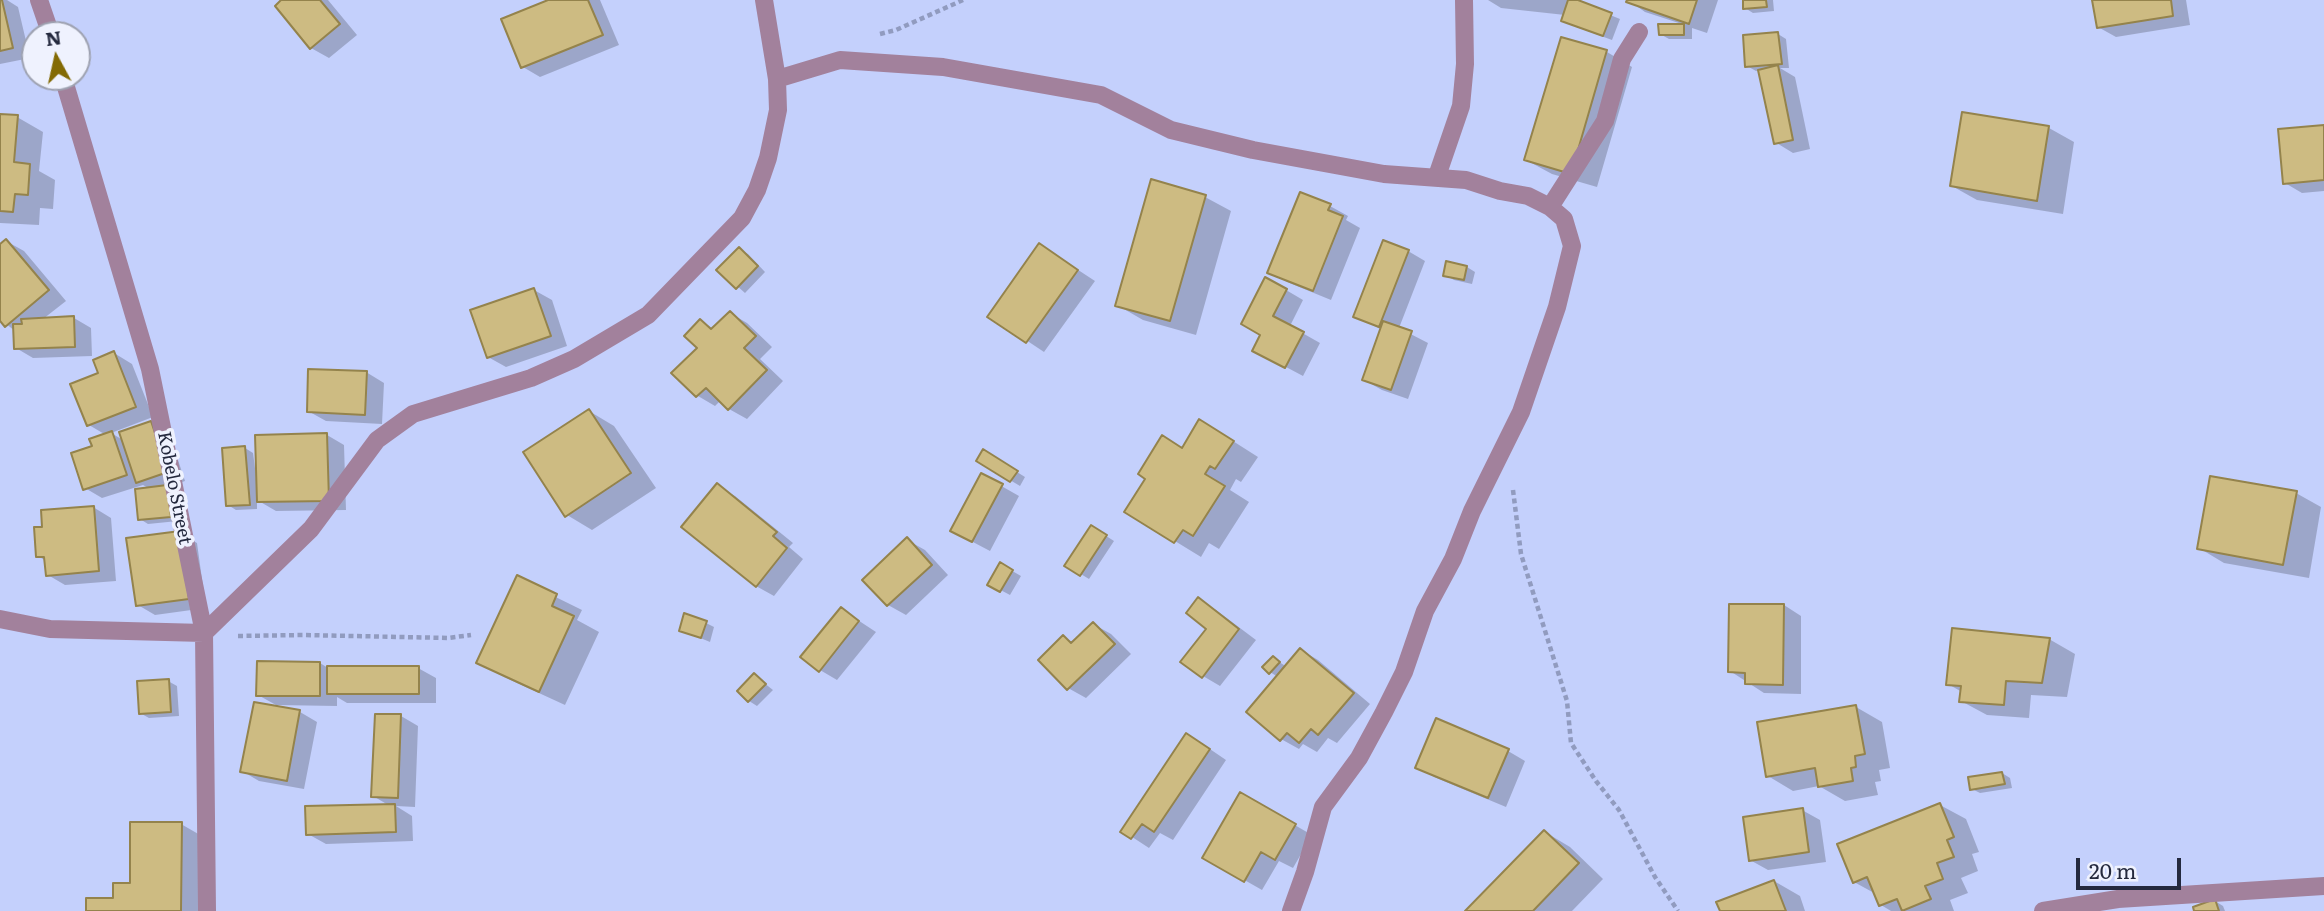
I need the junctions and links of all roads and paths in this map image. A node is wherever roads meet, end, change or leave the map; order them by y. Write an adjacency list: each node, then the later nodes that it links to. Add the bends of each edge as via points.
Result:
1 (39, 0): 5 (street)
2 (764, 0): 8 (street)
3 (962, 0): 7 (path)
4 (1464, 0): 10 (street, via 1461,106)
5 (46, 21)
6 (1639, 32): 11 (street, via 1622,60 1605,121)
7 (874, 35)
8 (777, 79): 10 (street, via 840,60 943,67 1101,95 1171,130 1253,150 1373,172); 14 (street, via 778,110 757,190 742,218 678,286 648,315 574,359 531,378 413,414 377,440 311,529)
9 (67, 91): 14 (street, Kobelo Street, via 150,369)
10 (1437, 176): 11 (street, via 1528,196)
11 (1550, 207): 18 (street, via 1564,219 1572,246 1557,307 1521,412 1425,611 1384,712 1359,758 1323,807)
12 (1512, 485): 19 (path, via 1521,554 1567,701 1572,743 1619,810)
13 (0, 619): 14 (street, via 50,629)
14 (204, 633): 15 (path, via 259,637); 17 (street, Kobelo Street)
15 (471, 635)
16 (2324, 886): 20 (street, via 2118,899)
17 (207, 911)
18 (1291, 911)
19 (1678, 911)
20 (2043, 911)

